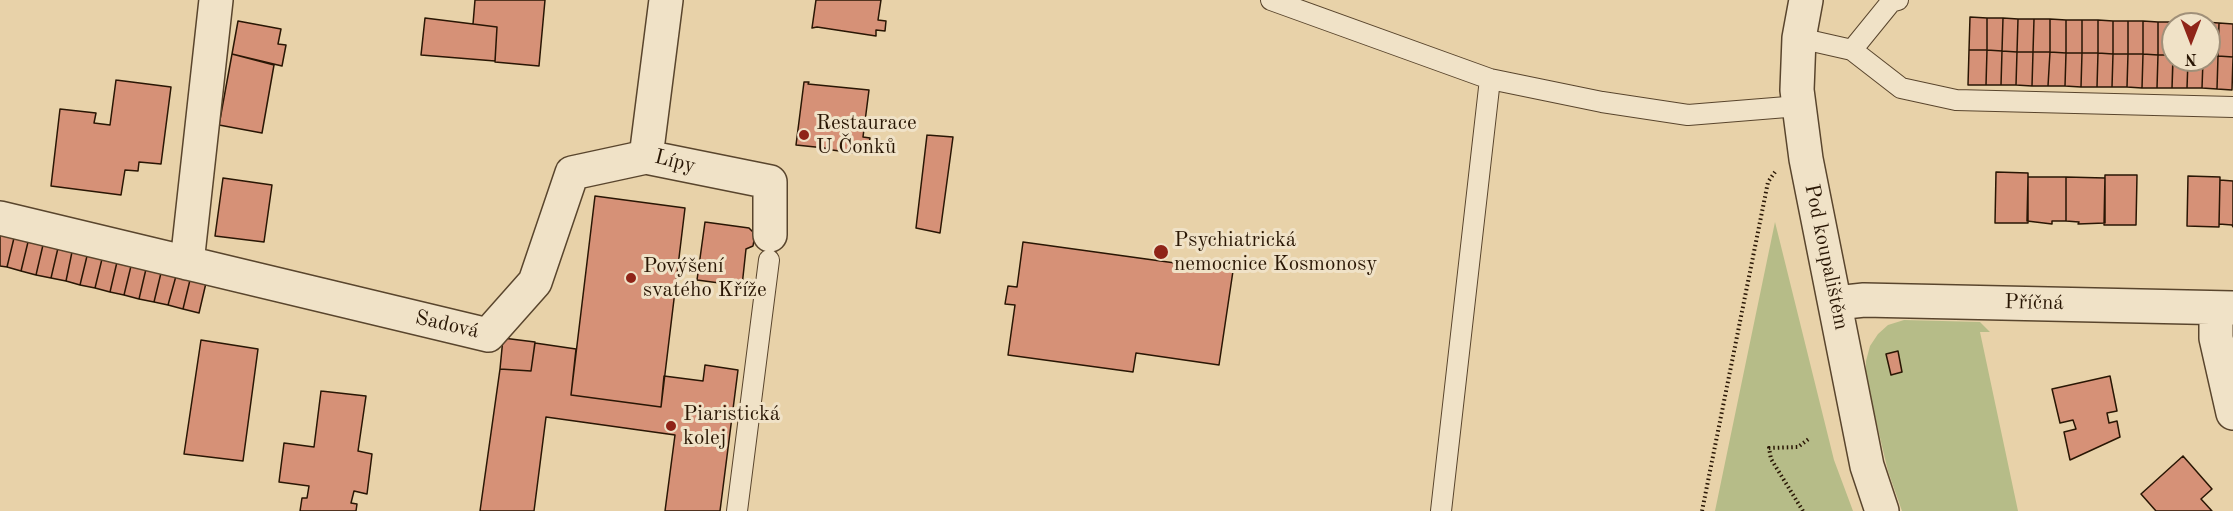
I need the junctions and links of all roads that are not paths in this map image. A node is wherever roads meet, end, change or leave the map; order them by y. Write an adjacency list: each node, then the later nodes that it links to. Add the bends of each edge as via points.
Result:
1 (216, 0): 14 (street)
2 (666, 0): 11 (street, Lípy)
3 (1271, 0): 8 (lane)
4 (1806, 0): 6 (street, Pod koupalištěm)
5 (1898, 0): 7 (lane, via 1891,2)
6 (1799, 38): 7 (lane); 9 (street, Pod koupalištěm)
7 (1852, 50): 10 (lane, via 1901,88 1956,100)
8 (1490, 79): 9 (lane, via 1688,115); 19 (lane)
9 (1799, 106): 15 (street, Pod koupalištěm)
10 (2233, 107)
11 (646, 157): 13 (street, Lípy, via 770,182); 14 (street, Sadová, via 572,173 535,282 488,335)
12 (0, 218): 14 (street, Sadová)
13 (769, 248): 18 (lane)
14 (187, 263)
15 (1836, 303): 16 (street, Příčná, via 1864,300); 20 (street, Pod koupalištěm, via 1868,466)
16 (2224, 308): 17 (street, via 2216,338)
17 (2233, 413)
18 (737, 511)
19 (1441, 511)
20 (1882, 511)

